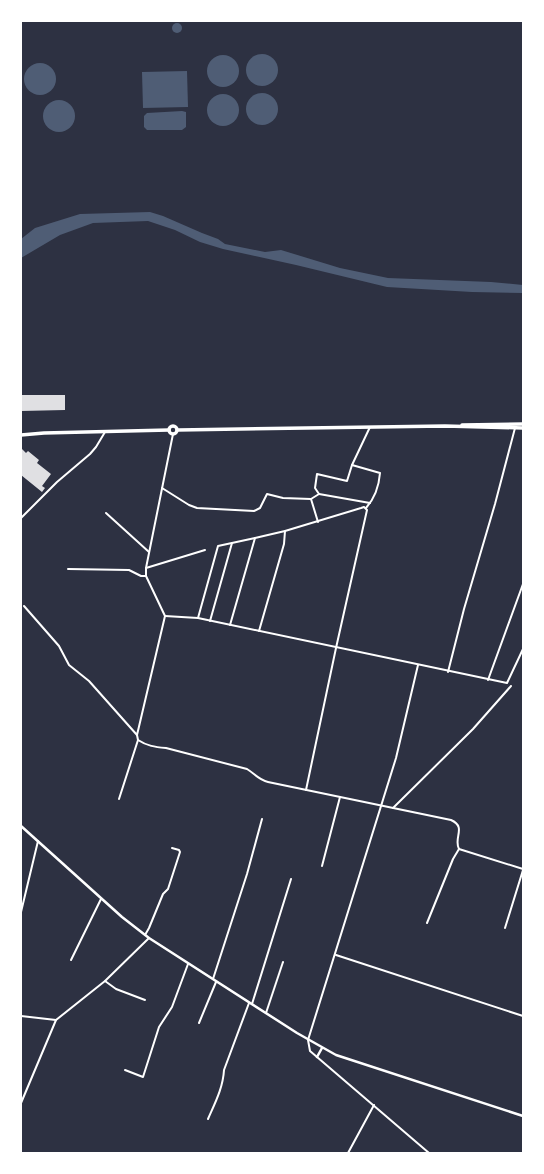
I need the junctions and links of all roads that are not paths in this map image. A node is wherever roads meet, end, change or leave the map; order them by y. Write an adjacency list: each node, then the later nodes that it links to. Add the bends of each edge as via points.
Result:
1 (523, 424): 2 (main road)
2 (445, 426): 3 (main road); 4 (main road)
3 (370, 427): 7 (main road); 11 (street)
4 (515, 428): 5 (main road); 38 (street)
5 (523, 428)
6 (169, 430): 7 (main road, via 173,426); 8 (main road); 9 (main road)
7 (178, 430): 9 (main road)
8 (105, 432): 10 (main road); 18 (street, via 90,454)
9 (173, 434): 12 (street)
10 (21, 435)
11 (352, 465): 13 (street, via 347,481 317,474 315,488); 15 (street, via 380,473)
12 (162, 488): 14 (street, via 189,505 206,510 254,511 260,508 267,494 283,498); 24 (street)
13 (319, 494): 14 (street); 15 (street)
14 (311, 499): 19 (street)
15 (370, 503): 16 (street)
16 (366, 508): 19 (street); 35 (street)
17 (106, 513): 24 (street)
18 (21, 518)
19 (318, 522): 20 (street)
20 (285, 531): 21 (street); 34 (street, via 284,544)
21 (255, 538): 22 (street); 33 (street)
22 (232, 543): 31 (street, via 218,546); 32 (street)
23 (205, 550): 25 (street)
24 (149, 552): 25 (street)
25 (146, 568): 27 (street)
26 (68, 569): 27 (street, via 129,570)
27 (146, 576): 30 (street)
28 (523, 584): 39 (street)
29 (24, 606): 41 (street, via 59,646 69,665 89,681)
30 (165, 616): 31 (street); 41 (street)
31 (198, 618): 32 (street)
32 (210, 621): 33 (street)
33 (230, 625): 34 (street)
34 (259, 631): 35 (street)
35 (336, 648): 37 (street); 43 (street)
36 (523, 649): 39 (street, via 506,683)
37 (418, 665): 38 (street); 46 (street, via 396,758)
38 (448, 672): 39 (street)
39 (488, 680)
40 (511, 686): 47 (street)
41 (137, 735): 42 (street)
42 (138, 740): 43 (street, via 154,747 247,769 256,777 268,782); 45 (street)
43 (306, 790): 44 (street)
44 (340, 798): 46 (street); 53 (street)
45 (119, 799)
46 (381, 806): 47 (street); 62 (street)
47 (393, 808): 52 (street, via 456,822 460,830 457,842)
48 (262, 820): 66 (street)
49 (21, 826): 50 (street)
50 (38, 841): 56 (street); 57 (street)
51 (172, 848): 60 (street, via 180,852 168,889 163,894)
52 (459, 849): 54 (street); 58 (street)
53 (322, 866)
54 (523, 869): 59 (street)
55 (291, 879): 70 (street)
56 (101, 898): 60 (street); 63 (street)
57 (21, 912)
58 (427, 923)
59 (505, 928)
60 (145, 935): 61 (street)
61 (149, 938): 65 (street); 67 (street)
62 (335, 955): 73 (street); 76 (street)
63 (71, 960)
64 (283, 962): 71 (street)
65 (188, 964): 66 (street); 79 (street, via 172,1007 159,1027 143,1077)
66 (213, 980): 68 (street)
67 (105, 981): 69 (street, via 116,989); 74 (street)
68 (216, 982): 70 (street); 75 (street)
69 (145, 1000)
70 (250, 1004): 71 (street); 83 (street)
71 (266, 1013): 76 (street)
72 (21, 1016): 74 (street)
73 (523, 1016)
74 (56, 1020): 80 (street)
75 (199, 1023)
76 (308, 1040): 77 (street); 78 (street, via 310,1051)
77 (322, 1048): 78 (street); 82 (street, via 349,1060)
78 (317, 1057): 81 (street)
79 (125, 1070)
80 (21, 1103)
81 (374, 1105): 84 (street); 85 (street)
82 (523, 1116)
83 (208, 1119)
84 (348, 1153)
85 (429, 1153)

